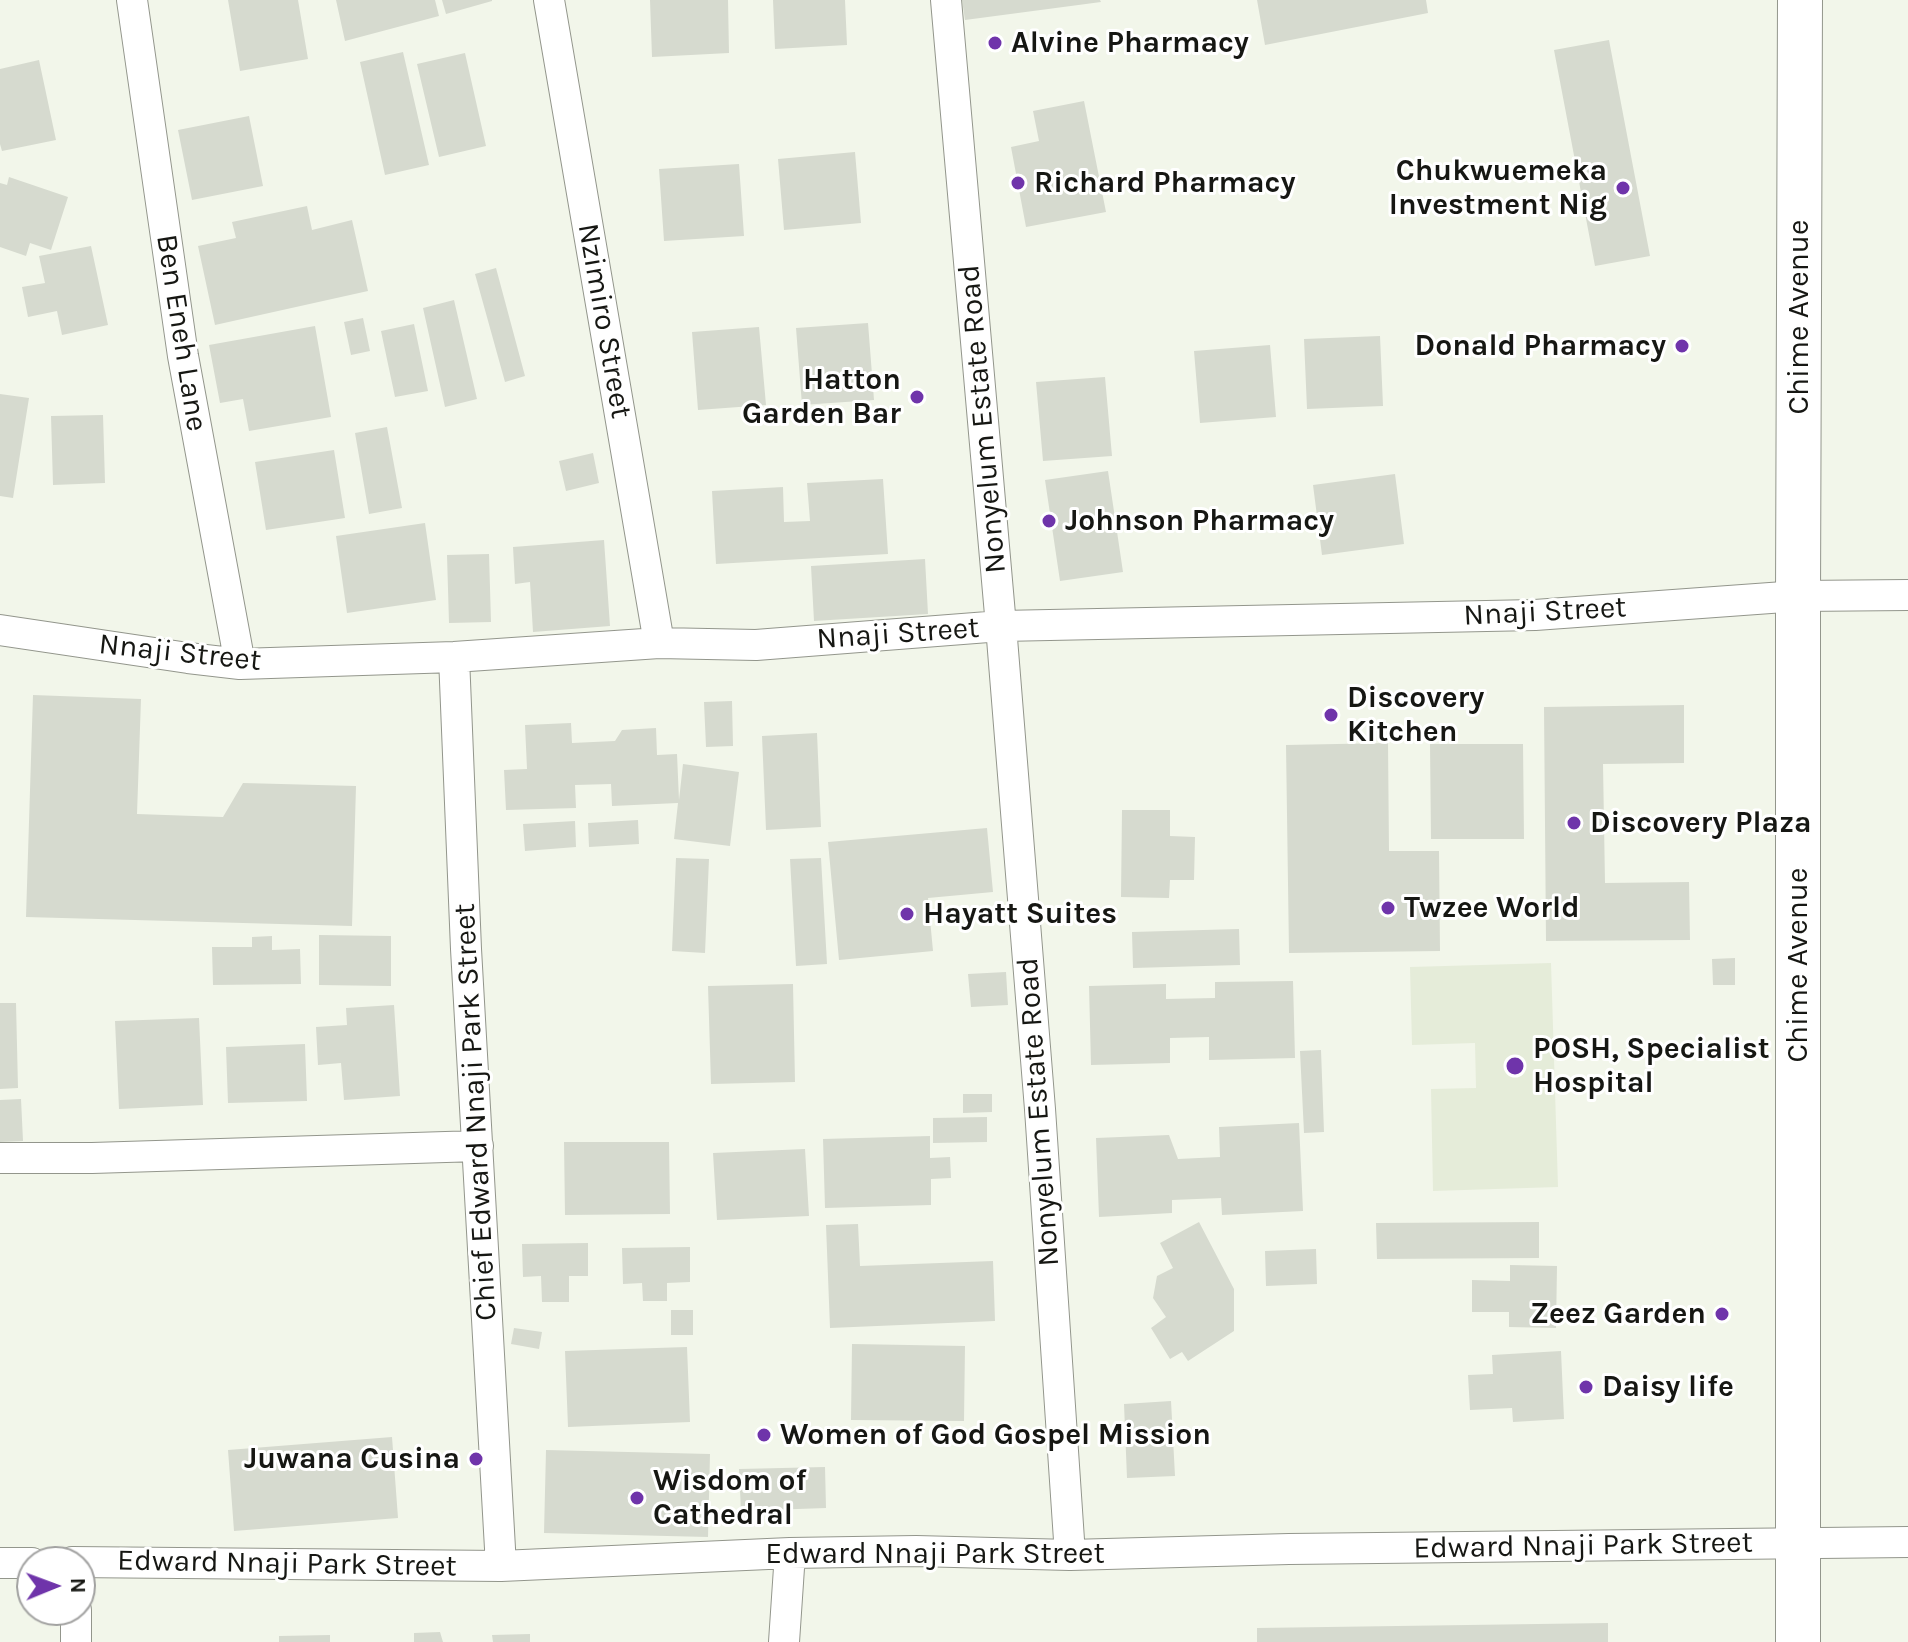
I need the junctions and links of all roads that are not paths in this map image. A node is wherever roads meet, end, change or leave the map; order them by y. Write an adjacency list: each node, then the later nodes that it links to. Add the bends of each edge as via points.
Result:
1 (132, 0): 11 (street, Ben Eneh Lane, via 183,356)
2 (549, 0): 9 (street, Nzimiro Street)
3 (946, 0): 7 (street, Nonyelum Estate Road)
4 (1800, 0): 6 (main road, Chime Avenue)
5 (1908, 595): 6 (street, Nnaji Street)
6 (1798, 596): 7 (street, Nnaji Street, via 1535,615); 15 (main road, Chime Avenue)
7 (1001, 626): 9 (street, Nnaji Street, via 756,645); 17 (street, Nonyelum Estate Road)
8 (0, 630): 11 (street, Nnaji Street)
9 (659, 643): 10 (street, Nnaji Street)
10 (454, 657): 11 (street, Nnaji Street); 12 (street, Chief Edward Nnaji Park Street)
11 (240, 664)
12 (478, 1146): 13 (street); 19 (street, Chief Edward Nnaji Park Street)
13 (0, 1158)
14 (1908, 1542): 15 (street, Edward Nnaji Park Street)
15 (1798, 1543): 17 (street, Edward Nnaji Park Street); 21 (main road, Chime Avenue)
16 (790, 1553): 17 (street, Edward Nnaji Park Street); 19 (street, Edward Nnaji Park Street); 20 (street)
17 (1070, 1555)
18 (96, 1562): 19 (street, Edward Nnaji Park Street)
19 (501, 1566)
20 (784, 1642)
21 (1798, 1642)

